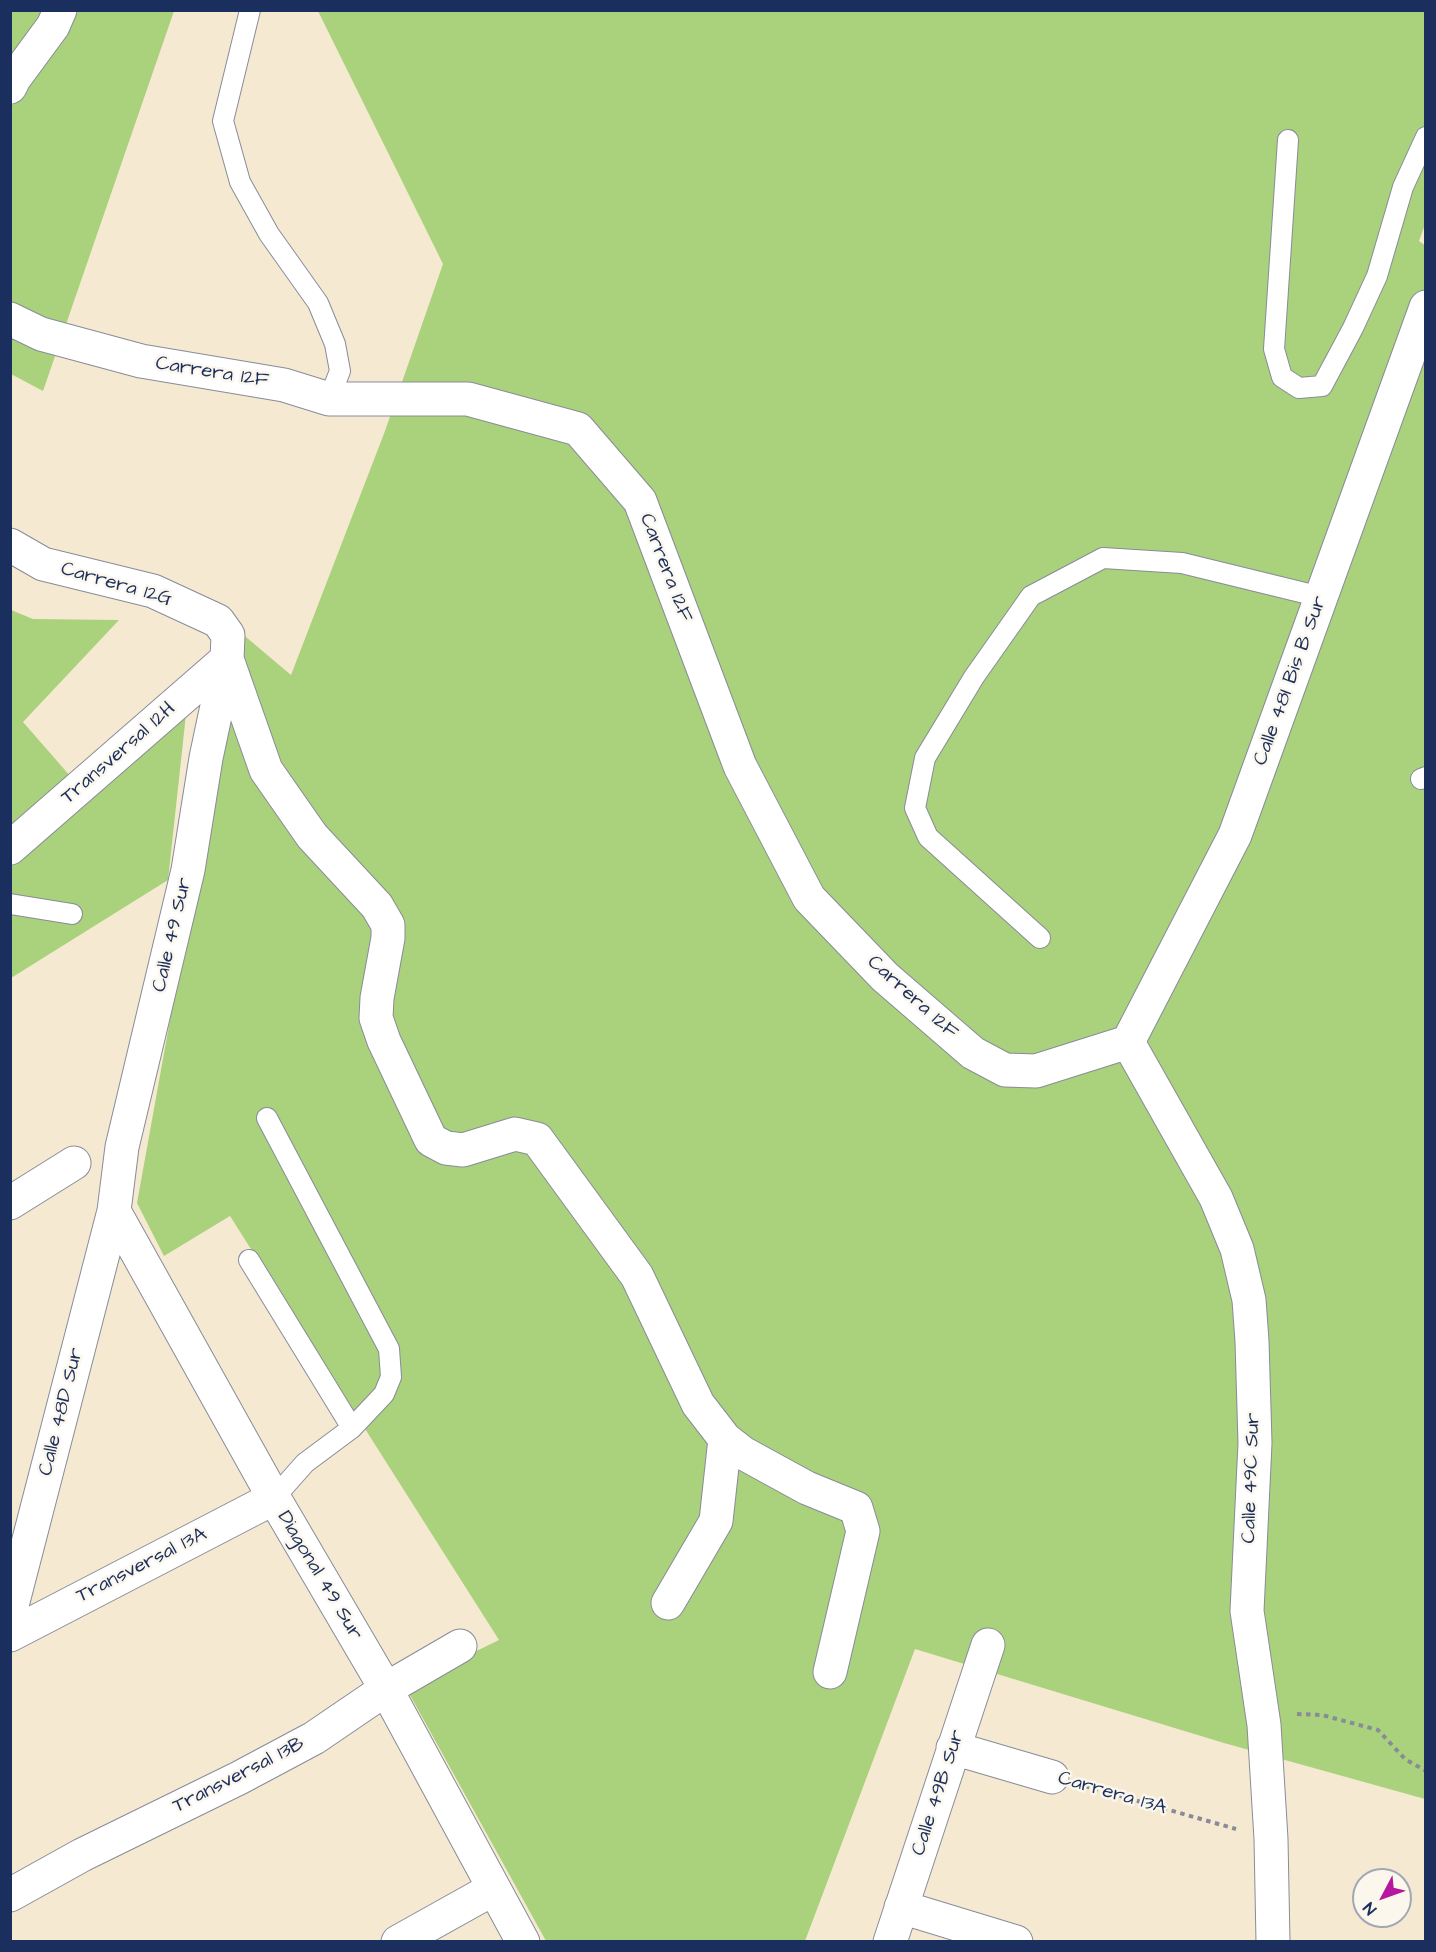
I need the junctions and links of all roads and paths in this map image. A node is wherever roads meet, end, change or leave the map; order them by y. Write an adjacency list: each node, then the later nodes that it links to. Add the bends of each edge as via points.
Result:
1 (60, 10): 3 (street, via 53,26)
2 (250, 10): 8 (lane, via 223,121 240,182 269,234 318,303 335,344 340,371)
3 (12, 81)
4 (1425, 137): 5 (lane, via 1403,187 1377,276 1353,328 1322,386 1299,388 1282,377 1274,349)
5 (1288, 140)
6 (1425, 308): 10 (street, Calle 48I Bis B Sur)
7 (10, 319): 8 (street, Carrera 12F, via 41,334 141,361 284,385)
8 (329, 399): 16 (street, Carrera 12F, via 468,399 578,429 640,501 740,766 809,898 885,978 973,1053 1005,1070 1036,1071)
9 (10, 545): 11 (street, Carrera 12G, via 43,564 153,591 218,621 228,635)
10 (1321, 597): 15 (lane, via 1182,563 1103,558 1031,596 974,677 925,758 915,808 928,837); 16 (street, Calle 48I Bis B Sur, via 1235,835)
11 (227, 659): 12 (street, Transversal 12H); 20 (street, Calle 49 Sur, via 188,870 123,1147); 23 (street, via 266,770 312,836 377,906 388,925 376,1018 431,1140 446,1148 463,1150 515,1134 537,1139 637,1276 698,1404)
12 (10, 848)
13 (10, 904): 14 (lane)
14 (72, 914)
15 (1040, 938)
16 (1128, 1042): 32 (street, Calle 49C Sur, via 1216,1198 1237,1249 1249,1300 1255,1443 1247,1611)
17 (267, 1118): 22 (lane, via 389,1349 391,1377 384,1394)
18 (74, 1163): 19 (street)
19 (10, 1203)
20 (114, 1211): 24 (street, Diagonal 49 Sur); 26 (street, Calle 48D Sur)
21 (249, 1260): 22 (lane)
22 (352, 1428): 24 (lane, via 305,1463)
23 (725, 1439): 25 (street, via 717,1521); 30 (street, via 743,1454 807,1488 856,1508 863,1531)
24 (274, 1498): 27 (street, Transversal 13A); 31 (street, Diagonal 49 Sur)
25 (668, 1603)
26 (10, 1613)
27 (10, 1635)
28 (988, 1645): 33 (street, Calle 49B Sur)
29 (460, 1646): 31 (street, Transversal 13B)
30 (831, 1672)
31 (386, 1689): 37 (street, Diagonal 49 Sur); 38 (street, Transversal 13B, via 314,1738)
32 (1264, 1725): 34 (path, via 1289,1714 1311,1714 1378,1730 1405,1759); 36 (street, Calle 49C Sur)
33 (953, 1748): 35 (street, Carrera 13A); 39 (street, Calle 49B Sur)
34 (1425, 1771)
35 (1052, 1777): 36 (path, Carrera 13A)
36 (1270, 1839): 44 (street, Calle 49C Sur)
37 (493, 1889): 40 (street); 41 (street, Diagonal 49 Sur)
38 (10, 1895)
39 (901, 1907): 42 (street, Calle 49B Sur); 43 (street)
40 (398, 1941)
41 (523, 1941)
42 (890, 1941)
43 (1016, 1941)
44 (1273, 1941)

